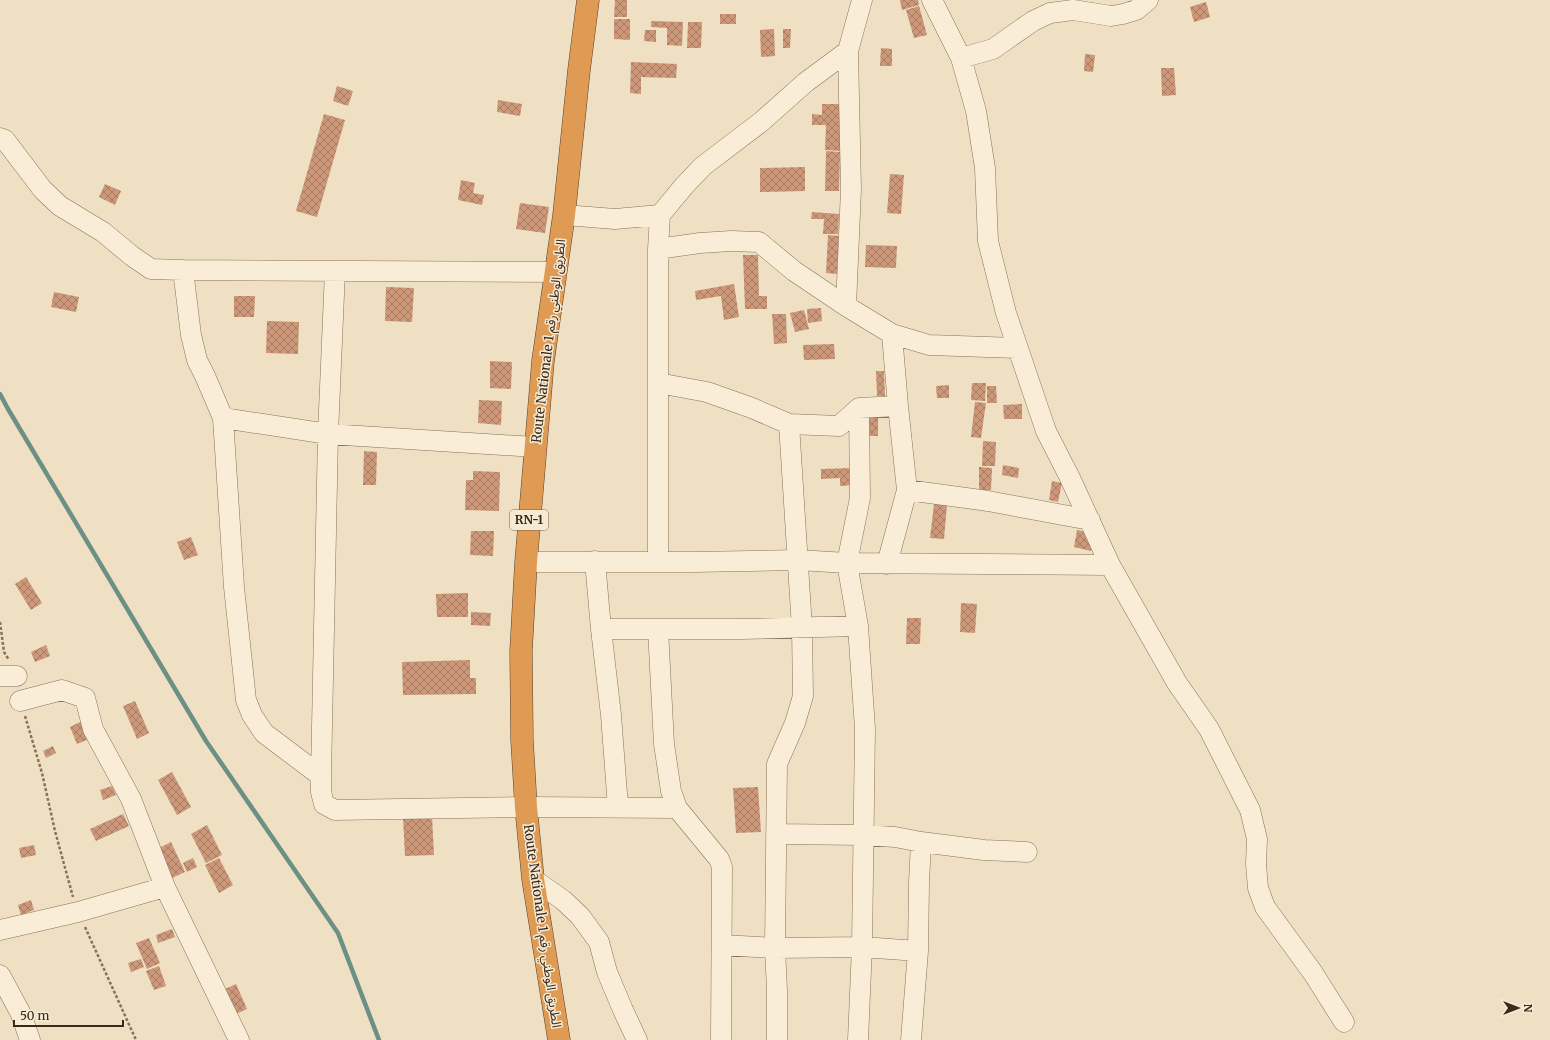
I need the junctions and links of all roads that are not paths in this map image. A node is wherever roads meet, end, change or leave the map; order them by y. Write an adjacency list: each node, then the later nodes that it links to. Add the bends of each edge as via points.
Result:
1 (588, 0): 8 (highway, Route Nationale الطريق الوطني رقم 1 / RN-1, via 578,70)
2 (862, 0): 5 (street)
3 (932, 0): 6 (street)
4 (1148, 0): 6 (street, via 1136,10 1111,16 1073,10 1050,13 1033,21 993,49)
5 (848, 51): 9 (street, via 704,166); 14 (street, via 851,189)
6 (961, 58): 16 (street, via 976,111 985,168 988,240)
7 (0, 138): 11 (street, via 5,140 43,190 60,206 102,232 151,269)
8 (564, 215): 9 (street, via 615,219); 13 (highway, Route Nationale الطريق الوطني رقم 1 / RN-1)
9 (660, 215): 10 (street)
10 (658, 249): 14 (street, via 700,243 759,242 794,271); 17 (street)
11 (183, 270): 12 (street); 20 (street, via 190,335 197,360)
12 (335, 270): 13 (street); 22 (street)
13 (556, 272): 23 (highway, Route Nationale الطريق الوطني رقم 1 / RN-1, via 543,361)
14 (846, 306): 15 (street)
15 (892, 334): 16 (street, via 929,345); 18 (street)
16 (1017, 348): 25 (street, via 1046,431)
17 (658, 383): 21 (street, via 707,392); 29 (street)
18 (898, 406): 19 (street); 24 (street)
19 (859, 408): 21 (street, via 839,426); 30 (street, via 860,498)
20 (223, 418): 22 (street); 38 (street, via 234,587 246,700 264,733)
21 (789, 424): 26 (street)
22 (328, 434): 23 (street); 38 (street)
23 (535, 448): 28 (highway, Route Nationale الطريق الوطني رقم 1 / RN-1)
24 (908, 490): 25 (street, via 988,501); 31 (street)
25 (1090, 520): 32 (street)
26 (798, 560): 29 (street); 30 (street); 35 (street)
27 (595, 561): 28 (street); 29 (street); 36 (street)
28 (526, 562): 39 (highway, Route Nationale الطريق الوطني رقم 1 / RN-1, via 521,651)
29 (658, 562)
30 (847, 564): 31 (street); 33 (street)
31 (888, 564): 32 (street)
32 (1110, 565): 54 (street, via 1177,683 1209,729 1250,810 1257,839 1258,888 1265,907 1313,973)
33 (858, 626): 35 (street); 43 (street, via 865,729)
34 (658, 628): 35 (street); 36 (street); 41 (street, via 664,744 671,791)
35 (802, 628): 42 (street, via 803,696 778,764)
36 (601, 629): 40 (street)
37 (20, 701): 47 (street, via 62,690 85,698 93,730 131,799)
38 (320, 776): 39 (street, via 324,804 336,810)
39 (526, 807): 40 (street); 46 (highway, Route Nationale الطريق الوطني رقم 1 / RN-1)
40 (618, 807): 41 (street)
41 (677, 808): 49 (street, via 719,859 722,867)
42 (776, 834): 43 (street); 51 (street)
43 (863, 835): 44 (street); 50 (street)
44 (922, 842): 45 (street, via 984,850); 52 (street)
45 (1027, 852)
46 (533, 879): 57 (highway, Route Nationale الطريق الوطني رقم 1 / RN-1); 58 (street, via 563,900 580,916 599,942 607,972)
47 (165, 887): 48 (street, via 78,912); 56 (street)
48 (0, 930)
49 (722, 945): 51 (street); 59 (street)
50 (862, 947): 51 (street); 52 (street); 61 (street)
51 (775, 948): 60 (street)
52 (918, 951): 62 (street)
53 (0, 975): 55 (street, via 21,1014)
54 (1344, 1022)
55 (30, 1040)
56 (239, 1040)
57 (559, 1040)
58 (637, 1040)
59 (720, 1040)
60 (777, 1040)
61 (858, 1040)
62 (910, 1040)

